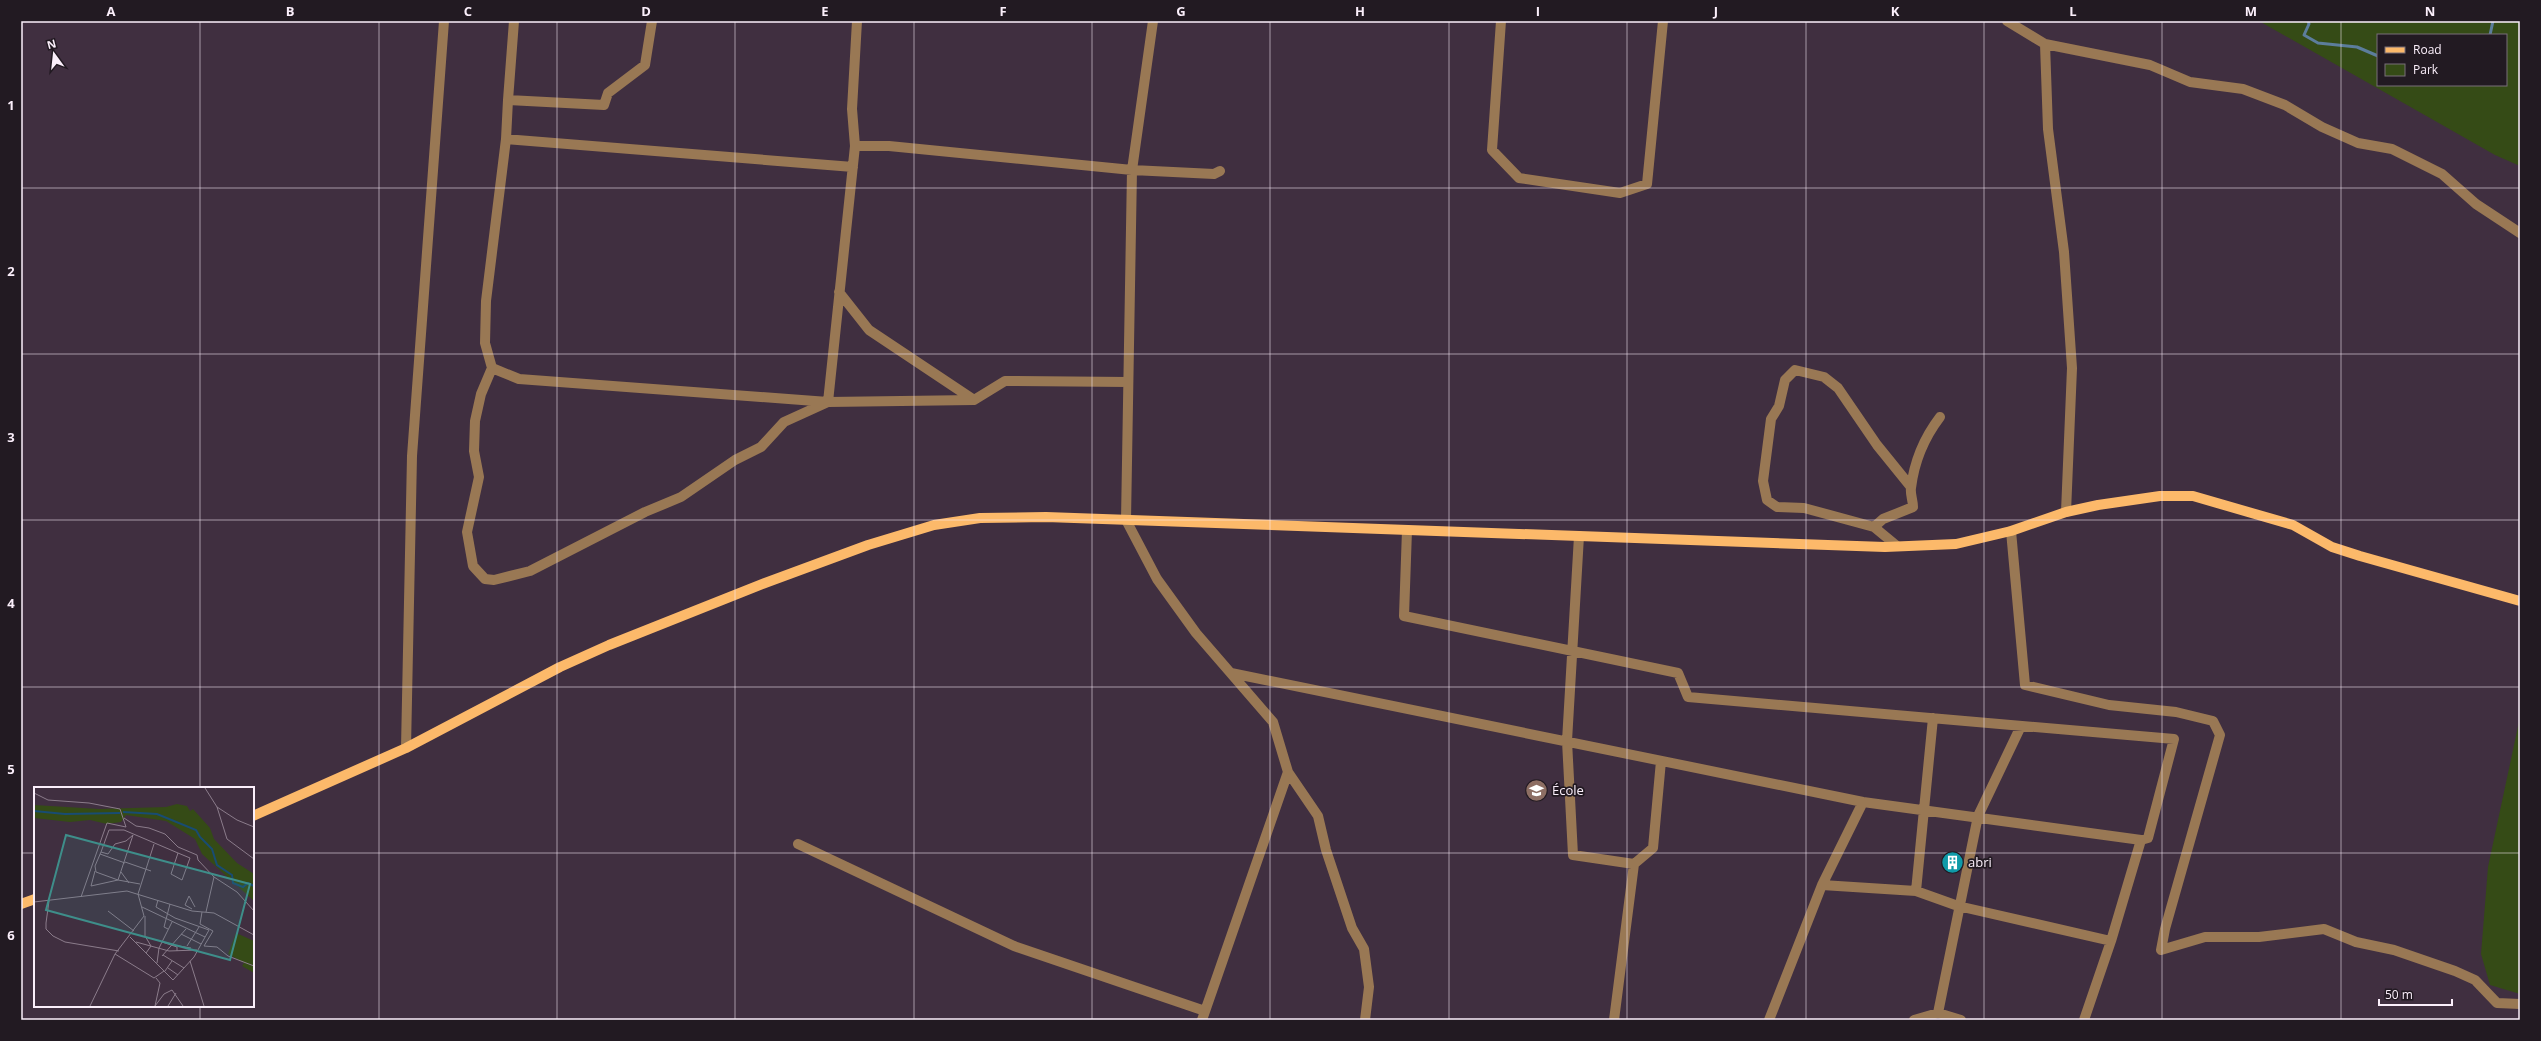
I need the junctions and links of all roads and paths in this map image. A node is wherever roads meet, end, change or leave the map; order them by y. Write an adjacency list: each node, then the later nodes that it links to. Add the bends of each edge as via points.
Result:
1 (444, 21): 37 (street, via 412,456)
2 (514, 21): 10 (street)
3 (652, 21): 10 (street, via 645,65 608,93 604,105)
4 (857, 21): 12 (street, via 852,109)
5 (1153, 21): 14 (street)
6 (1501, 21): 7 (street, via 1492,150 1519,178 1620,193 1648,184)
7 (1663, 21)
8 (2007, 21): 9 (street)
9 (2045, 44): 16 (street, via 2150,64 2190,82 2236,87 2285,105 2327,130 2358,143 2392,149 2442,174 2476,204); 24 (street, via 2048,129 2062,232 2072,368)
10 (508, 100): 11 (street)
11 (506, 139): 13 (street); 18 (street, via 486,301 485,343)
12 (855, 146): 13 (street); 14 (street, via 889,146)
13 (853, 167): 17 (street)
14 (1132, 170): 15 (street, via 1214,174); 19 (street)
15 (1220, 170)
16 (2520, 233)
17 (839, 292): 20 (street, via 869,330); 21 (street)
18 (492, 368): 21 (street, via 519,379); 21 (street, via 481,394 475,421 474,451 479,477 467,532 472,566 485,579 494,580 530,571 645,512 681,497 735,460 761,447 784,422)
19 (1128, 382): 20 (street, via 1005,381); 25 (street)
20 (974, 400): 21 (street)
21 (828, 402)
22 (1940, 418): 23 (street, via 1916,461 1915,478)
23 (1911, 487): 26 (street, via 1913,507 1883,519); 26 (street, via 1877,445 1838,388 1824,377 1800,370 1790,374 1785,380 1779,406 1772,415 1763,481 1767,500 1777,507 1804,508)
24 (2066, 512): 28 (main road); 31 (main road, via 2160,496 2207,499 2293,525 2332,547)
25 (1126, 520): 27 (main road); 33 (street, via 1157,579 1196,633); 37 (main road, via 980,518 934,525 868,545 622,639 560,667)
26 (1874, 527): 30 (street)
27 (1407, 530): 29 (main road); 32 (street, via 1404,616)
28 (2011, 531): 30 (main road, via 1956,544); 53 (street, via 2025,686 2109,705 2176,712 2213,721 2220,735 2164,929 2161,950 2205,937 2259,938 2324,929 2356,942 2394,950 2455,971 2475,980 2497,1003)
29 (1579, 536): 30 (main road); 32 (street)
30 (1897, 546)
31 (2520, 601)
32 (1573, 651): 34 (street, via 1678,673 1688,697); 36 (street)
33 (1231, 673): 36 (street); 39 (street, via 1273,722)
34 (1933, 718): 35 (street); 41 (street)
35 (2020, 726): 43 (street); 44 (street, via 2174,739 2148,838)
36 (1567, 742): 38 (street); 46 (street, via 1573,855)
37 (406, 748): 42 (main road)
38 (1661, 761): 40 (street); 46 (street, via 1653,848)
39 (1288, 772): 55 (street); 56 (street, via 1318,816 1326,850 1352,928 1364,949 1369,987)
40 (1863, 802): 41 (street); 47 (street)
41 (1923, 808): 43 (street, via 1945,814); 48 (street)
42 (254, 816)
43 (1978, 816): 44 (street); 51 (street)
44 (2141, 840): 52 (street)
45 (798, 844): 55 (street, via 1014,946)
46 (1634, 864): 57 (street)
47 (1822, 885): 48 (street); 58 (street)
48 (1916, 891): 51 (street)
49 (34, 899): 50 (main road)
50 (21, 904)
51 (1958, 906): 52 (street); 54 (street)
52 (2111, 941): 61 (street)
53 (2520, 1004)
54 (1938, 1014): 59 (street); 60 (street)
55 (1204, 1015)
56 (1365, 1020)
57 (1614, 1020)
58 (1769, 1020)
59 (1914, 1020)
60 (1961, 1020)
61 (2084, 1020)

